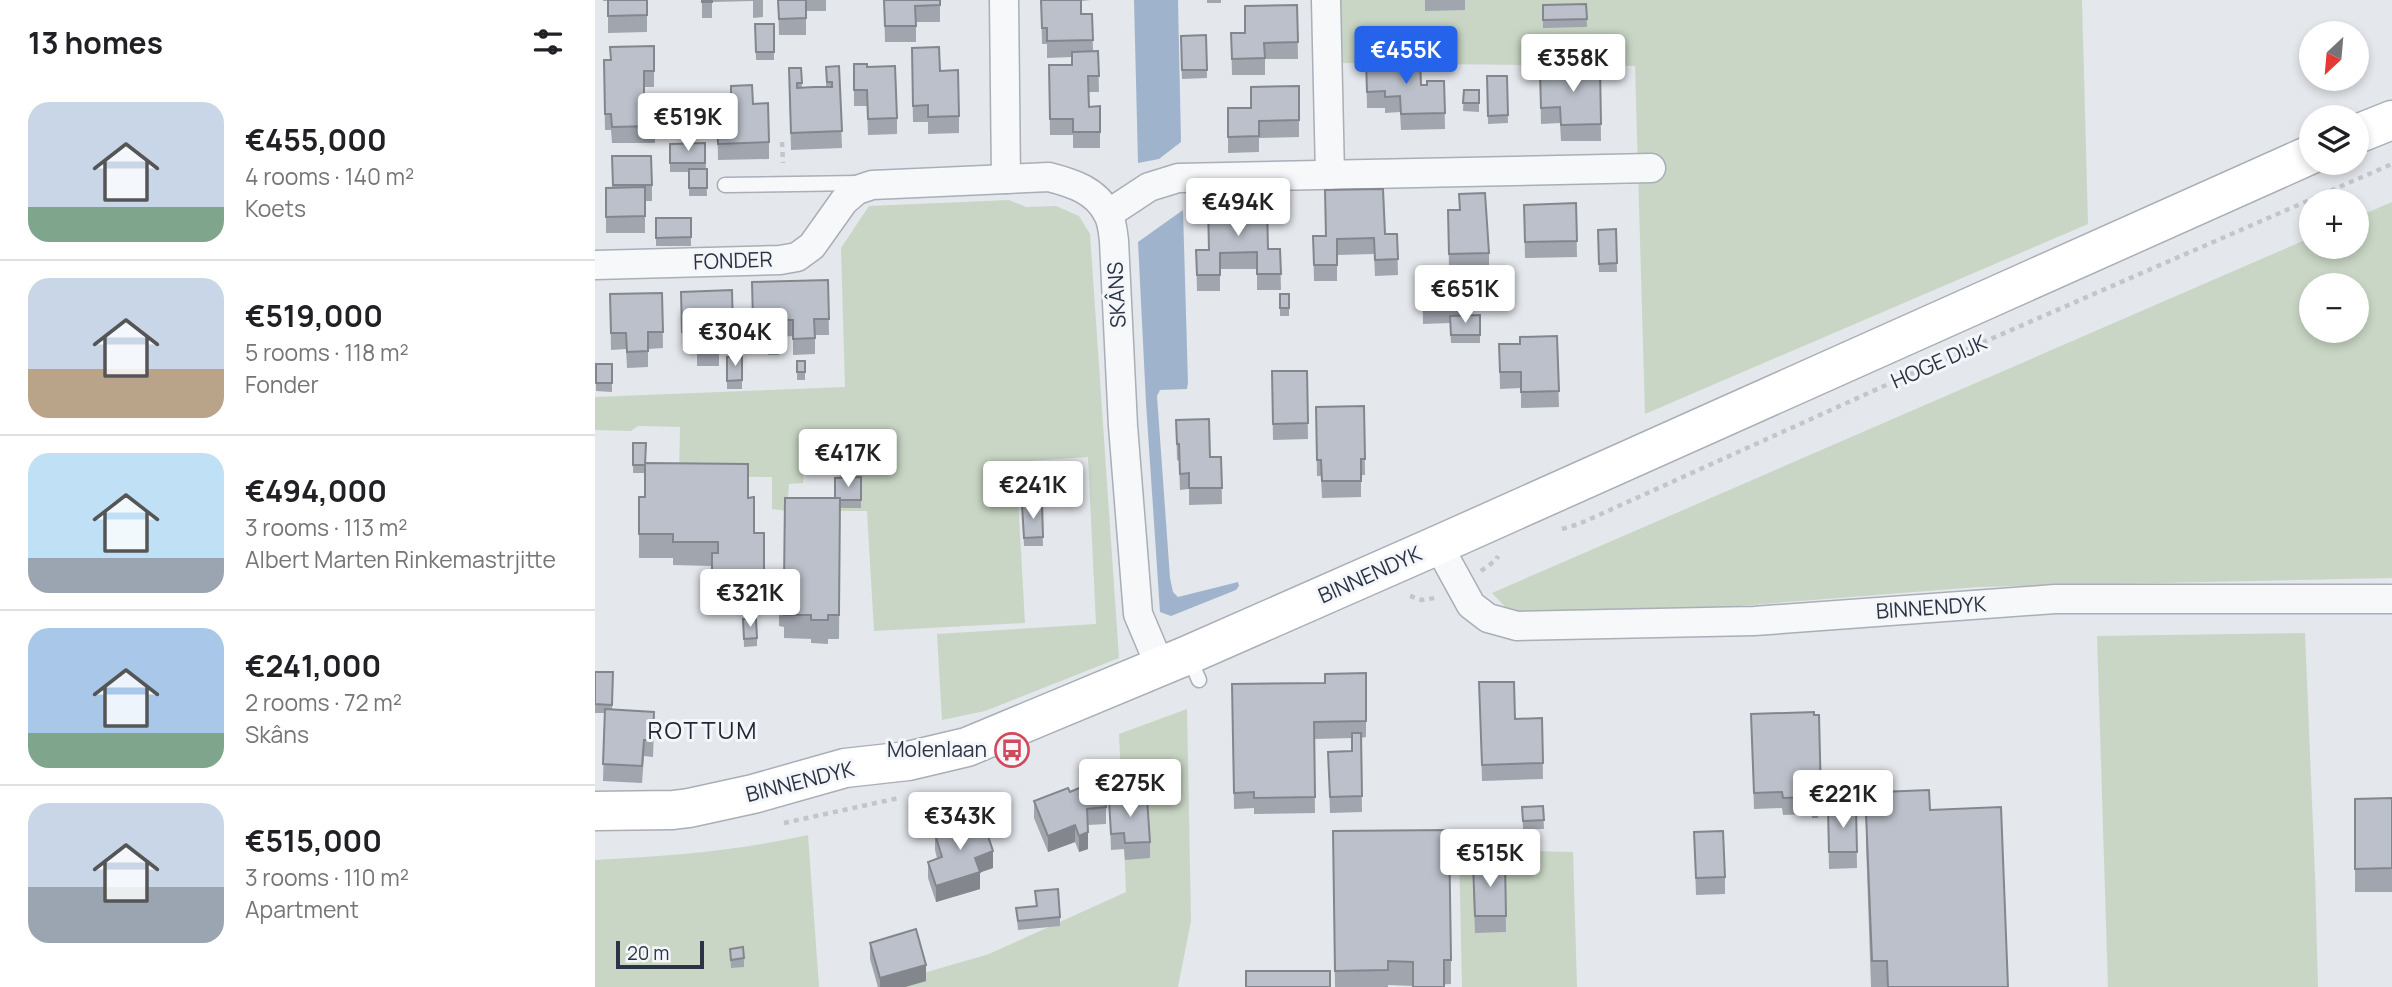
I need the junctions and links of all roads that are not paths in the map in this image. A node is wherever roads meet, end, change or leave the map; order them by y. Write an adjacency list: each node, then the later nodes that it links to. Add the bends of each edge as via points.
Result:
1 (1004, 0): 8 (street)
2 (1326, 0): 7 (street)
3 (2392, 120): 4 (main road)
4 (2369, 129)
5 (2299, 159): 13 (main road, HOGE DIJK)
6 (1651, 168): 7 (street)
7 (1330, 176): 11 (street, via 1178,178 1149,187)
8 (1006, 179): 10 (street, FONDER); 11 (street, via 1049,177 1076,184 1094,196)
9 (725, 185): 10 (lane)
10 (872, 185): 12 (street, FONDER, via 844,201 812,246 797,257)
11 (1108, 214): 15 (street, SKÂNS, via 1115,241 1138,614)
12 (595, 265)
13 (1438, 545): 14 (street, BINNENDYK, via 1471,605 1489,618 1517,626 1753,621 2055,599); 15 (main road, BINNENDYK)
14 (2392, 599)
15 (1182, 667): 16 (main road, BINNENDYK, via 967,747 908,761 845,768 689,808)
16 (595, 811)

